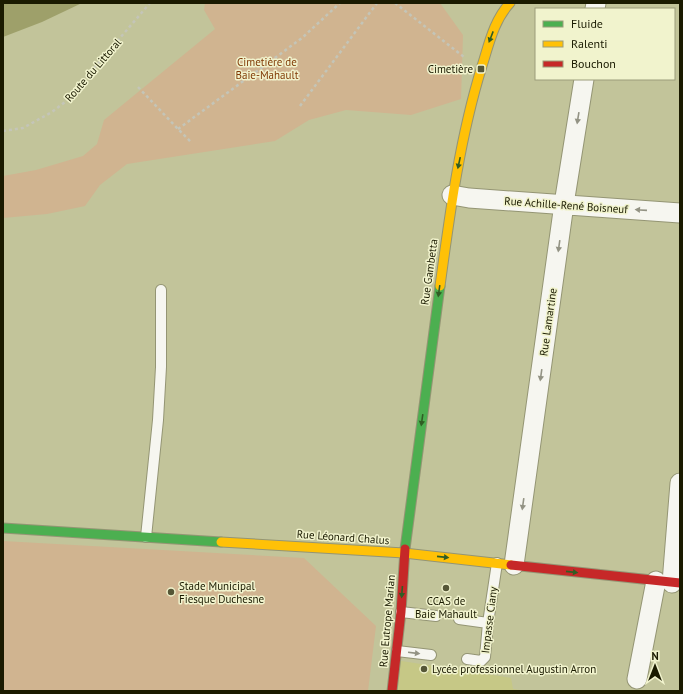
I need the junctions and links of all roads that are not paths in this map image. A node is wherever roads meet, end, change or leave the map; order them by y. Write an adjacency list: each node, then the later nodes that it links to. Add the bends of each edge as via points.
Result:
1 (510, 3): 3 (street, Rue Gambetta, one-way to 3, via 496,24 475,88)
2 (584, 80): 4 (street, Rue Lamartine, one-way to 4)
3 (452, 195): 4 (street, Rue Achille-René Boisneuf); 10 (street, Rue Gambetta, one-way to 10)
4 (564, 204): 5 (street, Rue Achille-René Boisneuf, one-way to 4); 11 (street, Rue Lamartine, one-way to 11)
5 (680, 213)
6 (161, 290): 9 (lane, via 158,420)
7 (680, 483): 12 (street)
8 (3, 528): 9 (street, Rue Léonard Chalus)
9 (146, 537): 10 (street, Rue Léonard Chalus)
10 (404, 553): 11 (street, Rue Léonard Chalus, one-way to 11); 13 (street, Rue Eutrope Marian, one-way to 13)
11 (505, 564): 12 (street, Rue Léonard Chalus, one-way to 12); 16 (lane, Impasse Ciany)
12 (669, 582): 20 (street)
13 (401, 612): 14 (lane); 17 (street, Rue Eutrope Marian)
14 (436, 616)
15 (459, 619): 16 (lane)
16 (488, 623): 19 (lane, Impasse Ciany, via 485,657 481,661)
17 (397, 651): 18 (lane, one-way to 18); 21 (street, Rue Eutrope Marian)
18 (431, 655)
19 (467, 659)
20 (637, 679)
21 (392, 691)

